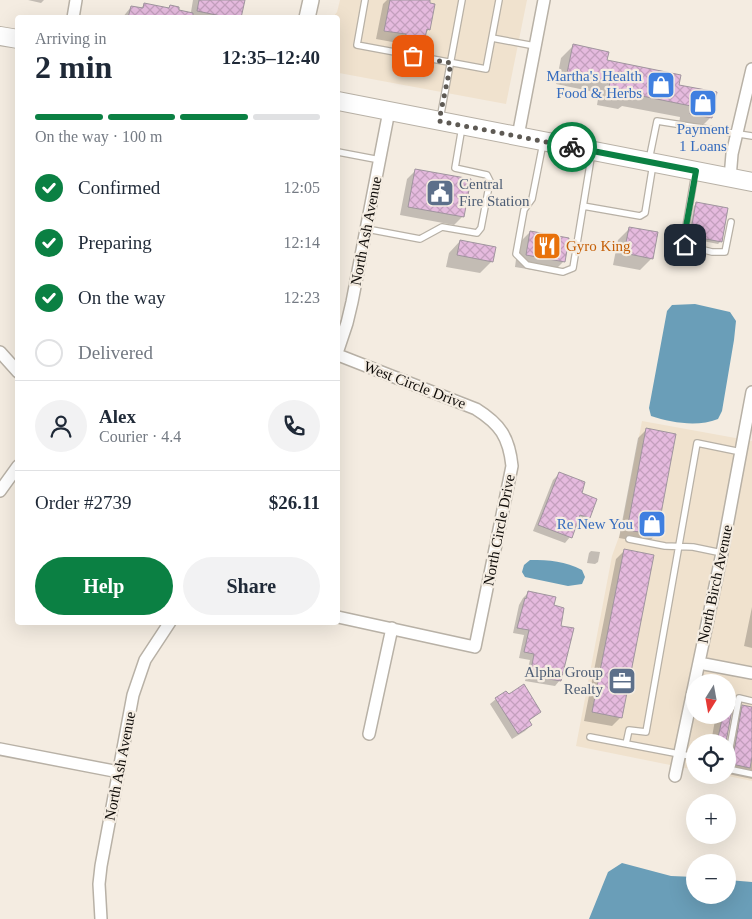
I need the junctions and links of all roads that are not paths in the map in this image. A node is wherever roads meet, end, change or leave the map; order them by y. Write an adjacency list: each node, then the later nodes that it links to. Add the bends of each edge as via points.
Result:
1 (76, 0): 7 (street)
2 (311, 0): 8 (main road)
3 (365, 0): 13 (lane, via 357,45)
4 (462, 0): 13 (lane)
5 (499, 0): 11 (lane)
6 (544, 0): 12 (street)
7 (74, 15)
8 (308, 15)
9 (0, 36): 10 (main road)
10 (15, 38)
11 (492, 38): 12 (lane); 13 (lane, via 486,69)
12 (535, 46): 20 (street)
13 (451, 63): 17 (lane)
14 (752, 69): 19 (street)
15 (340, 101): 16 (main road)
16 (389, 111): 17 (main road); 25 (street, North Ash Avenue)
17 (439, 121): 18 (main road)
18 (462, 125): 20 (main road); 32 (lane, via 454,168 488,175 490,181 481,228 477,232 442,227 420,239)
19 (738, 134): 21 (lane); 26 (lane, via 657,122); 28 (street)
20 (518, 136): 22 (main road)
21 (752, 136)
22 (543, 141): 23 (main road); 30 (lane, via 532,199 524,210 516,254 527,265 563,272 573,268)
23 (592, 151): 26 (main road); 30 (lane)
24 (340, 152): 25 (lane)
25 (380, 160): 32 (street, North Ash Avenue)
26 (651, 163): 27 (main road); 30 (lane, via 645,213 640,216)
27 (696, 171): 28 (main road); 31 (lane, via 685,245 725,252)
28 (730, 178): 29 (main road)
29 (752, 182)
30 (583, 206)
31 (731, 222)
32 (367, 229): 33 (street, North Ash Avenue)
33 (340, 344)
34 (0, 352): 36 (street)
35 (340, 356): 38 (street, West Circle Drive, via 476,409)
36 (15, 369)
37 (752, 392): 39 (street, North Birch Avenue)
38 (491, 418): 47 (street, North Circle Drive, via 508,442 512,466 475,647)
39 (741, 452): 43 (lane, via 697,443); 44 (street, North Birch Avenue)
40 (15, 470): 41 (street)
41 (0, 491)
42 (629, 540): 43 (lane)
43 (679, 546): 44 (lane); 54 (lane, via 646,732 629,730)
44 (722, 553): 48 (street, North Birch Avenue)
45 (340, 617): 47 (street)
46 (168, 625): 59 (street, North Ash Avenue, via 139,674)
47 (392, 628): 51 (street)
48 (698, 663): 49 (street); 56 (street, North Birch Avenue)
49 (752, 673)
50 (752, 701): 52 (lane, via 739,698)
51 (369, 734)
52 (732, 734)
53 (590, 736): 54 (lane)
54 (626, 744): 56 (lane)
55 (0, 749): 59 (street)
56 (680, 754): 57 (lane); 61 (street, North Birch Avenue)
57 (686, 755)
58 (736, 771): 60 (lane)
59 (119, 772): 62 (street, North Ash Avenue, via 100,875)
60 (752, 774)
61 (675, 776)
62 (101, 919)

